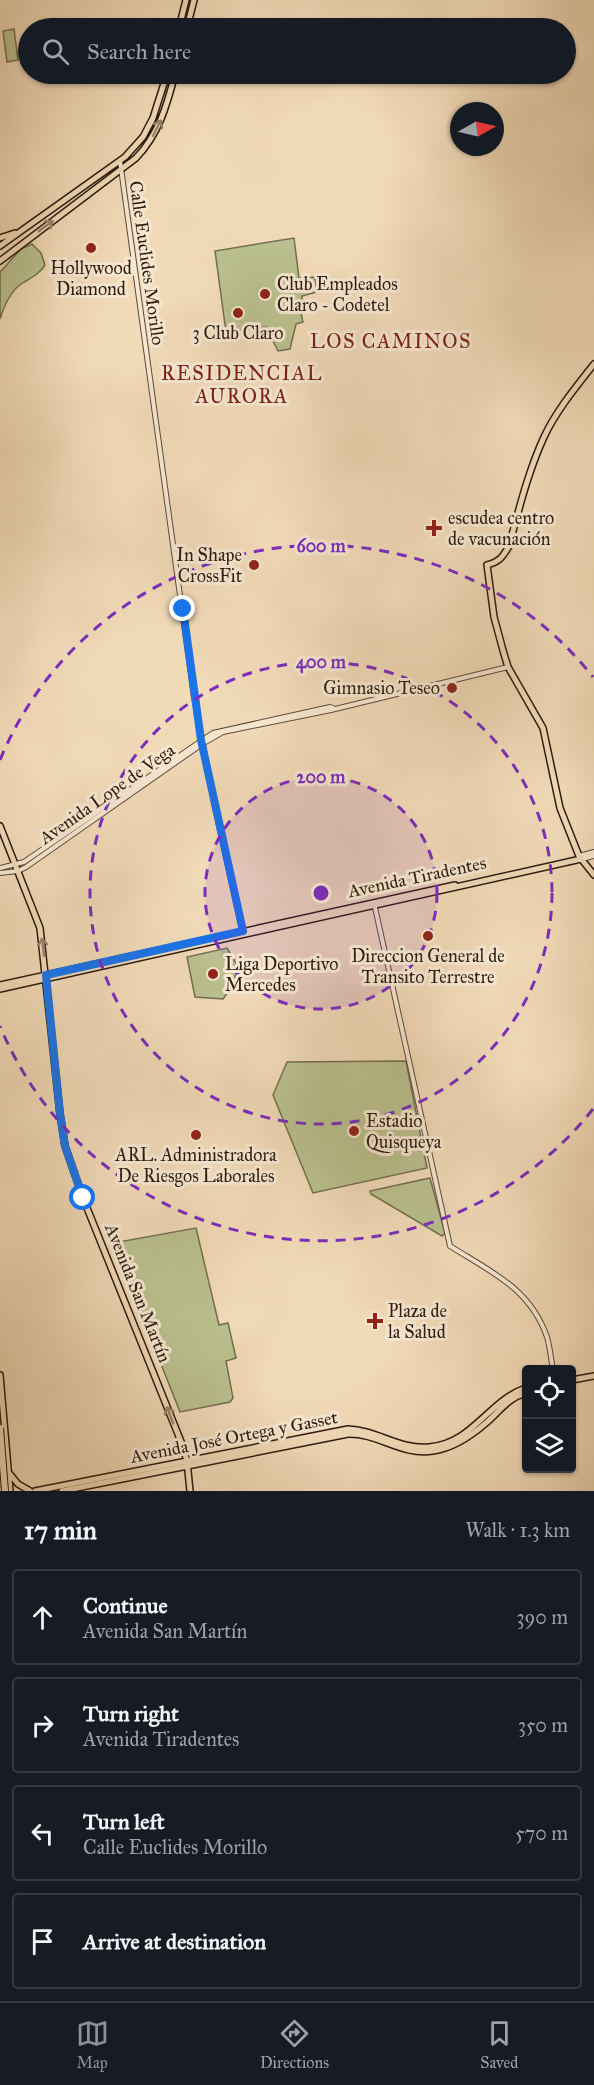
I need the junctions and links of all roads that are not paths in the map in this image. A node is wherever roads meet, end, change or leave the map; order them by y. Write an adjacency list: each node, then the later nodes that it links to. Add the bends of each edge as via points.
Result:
1 (186, 0): 3 (main road)
2 (194, 0): 4 (main road)
3 (182, 18)
4 (190, 18)
5 (164, 84): 7 (main road, via 143,137)
6 (172, 84): 8 (main road, one-way to 6, via 144,151 163,117)
7 (120, 161): 8 (street, Calle Euclides Morillo); 9 (main road)
8 (121, 172): 12 (main road, one-way to 8); 15 (street, Calle Euclides Morillo)
9 (22, 230): 10 (main road); 11 (main road)
10 (0, 238)
11 (0, 246)
12 (0, 263)
13 (594, 364): 14 (main road, via 545,435 532,465 509,546 502,558 487,565 496,628)
14 (508, 667): 15 (street, Avenida Lope de Vega, via 223,732); 18 (main road, via 543,728 560,808)
15 (201, 742): 20 (street, Avenida Lope de Vega); 24 (street, Calle Euclides Morillo)
16 (0, 826): 20 (main road, Avenida San Martín)
17 (594, 854): 18 (street, Avenida Tiradentes)
18 (580, 857): 22 (main road); 23 (main road, Avenida Tiradentes)
19 (0, 868): 20 (street, Avenida Lope de Vega)
20 (17, 869): 21 (street, Avenida Lope de Vega); 25 (main road, Avenida San Martín, one-way to 20, via 40,928)
21 (0, 873)
22 (594, 875)
23 (375, 904): 24 (main road, Avenida Tiradentes); 27 (street, via 450,1246 509,1282 527,1300 548,1339)
24 (243, 934): 25 (main road, Avenida Tiradentes)
25 (46, 977): 26 (main road, Avenida Tiradentes); 35 (main road, Avenida San Martín, one-way to 25, via 65,1146)
26 (0, 987)
27 (552, 1365)
28 (0, 1375): 34 (main road)
29 (594, 1376): 30 (main road)
30 (576, 1379)
31 (522, 1390): 35 (main road, Avenida José Ortega y Gasset, via 507,1397 468,1432 442,1445 415,1448 348,1430)
32 (522, 1394): 35 (main road, Avenida José Ortega y Gasset, via 463,1440 435,1451 411,1452 373,1438 348,1434)
33 (0, 1428): 38 (highway, bridge)
34 (6, 1454): 36 (main road); 37 (main road, via 6,1483)
35 (187, 1464): 41 (main road, Avenida José Ortega y Gasset); 42 (main road, Avenida José Ortega y Gasset); 43 (main road, Avenida San Martín)
36 (7, 1470): 39 (main road); 40 (main road)
37 (0, 1489)
38 (5, 1491)
39 (10, 1491)
40 (30, 1491)
41 (35, 1491)
42 (62, 1491)
43 (190, 1491)

